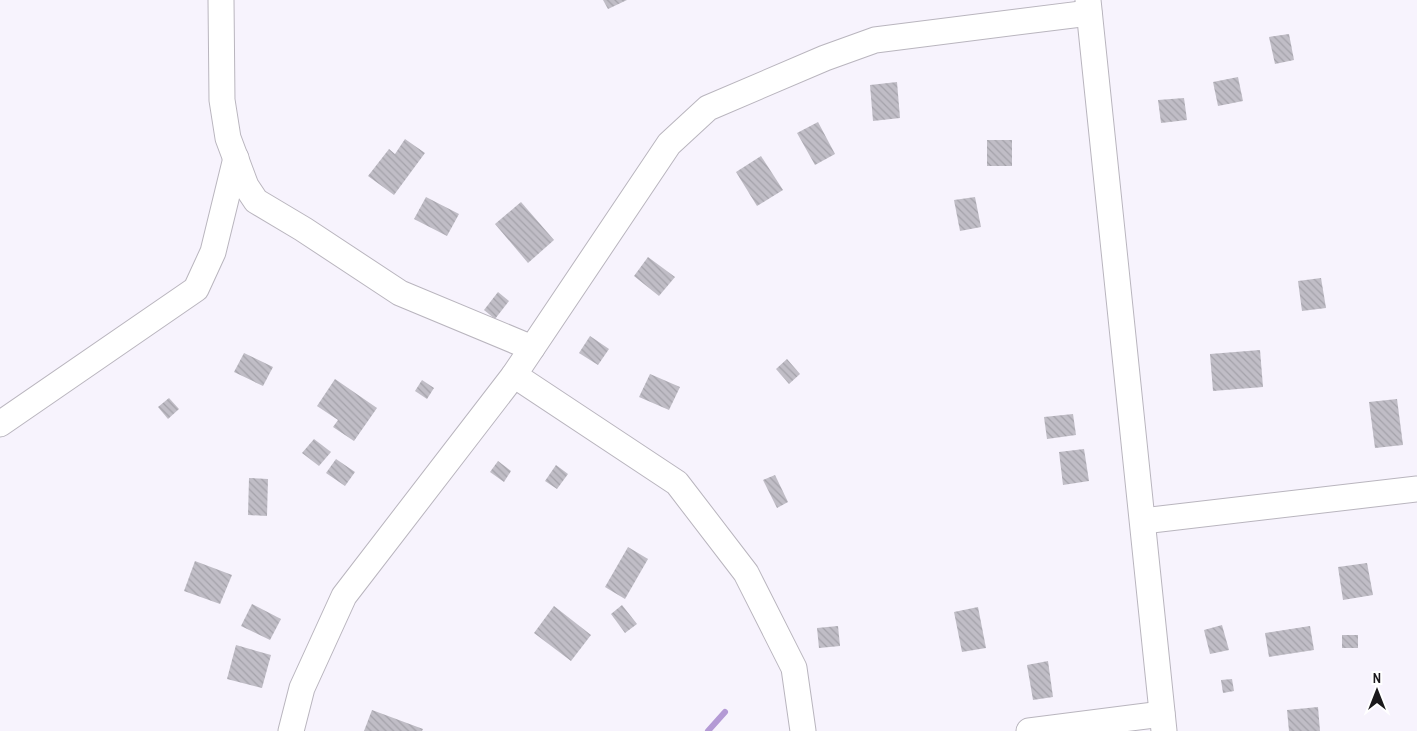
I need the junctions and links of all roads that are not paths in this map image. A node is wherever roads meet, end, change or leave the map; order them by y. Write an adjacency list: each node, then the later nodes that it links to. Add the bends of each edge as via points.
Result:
1 (221, 0): 3 (street, via 222,100 228,138)
2 (1088, 6): 4 (street, via 875,40 708,108 670,144); 8 (street)
3 (236, 158): 4 (street, via 246,186 256,201 303,228 400,293); 6 (street, via 213,252 196,289)
4 (532, 348): 5 (street)
5 (514, 375): 10 (street, via 344,596 302,688); 11 (street, via 677,483 746,572 794,668)
6 (0, 424)
7 (1417, 489): 8 (street)
8 (1143, 521): 9 (street)
9 (1163, 723): 12 (street)
10 (290, 731)
11 (803, 731)
12 (1029, 731)

